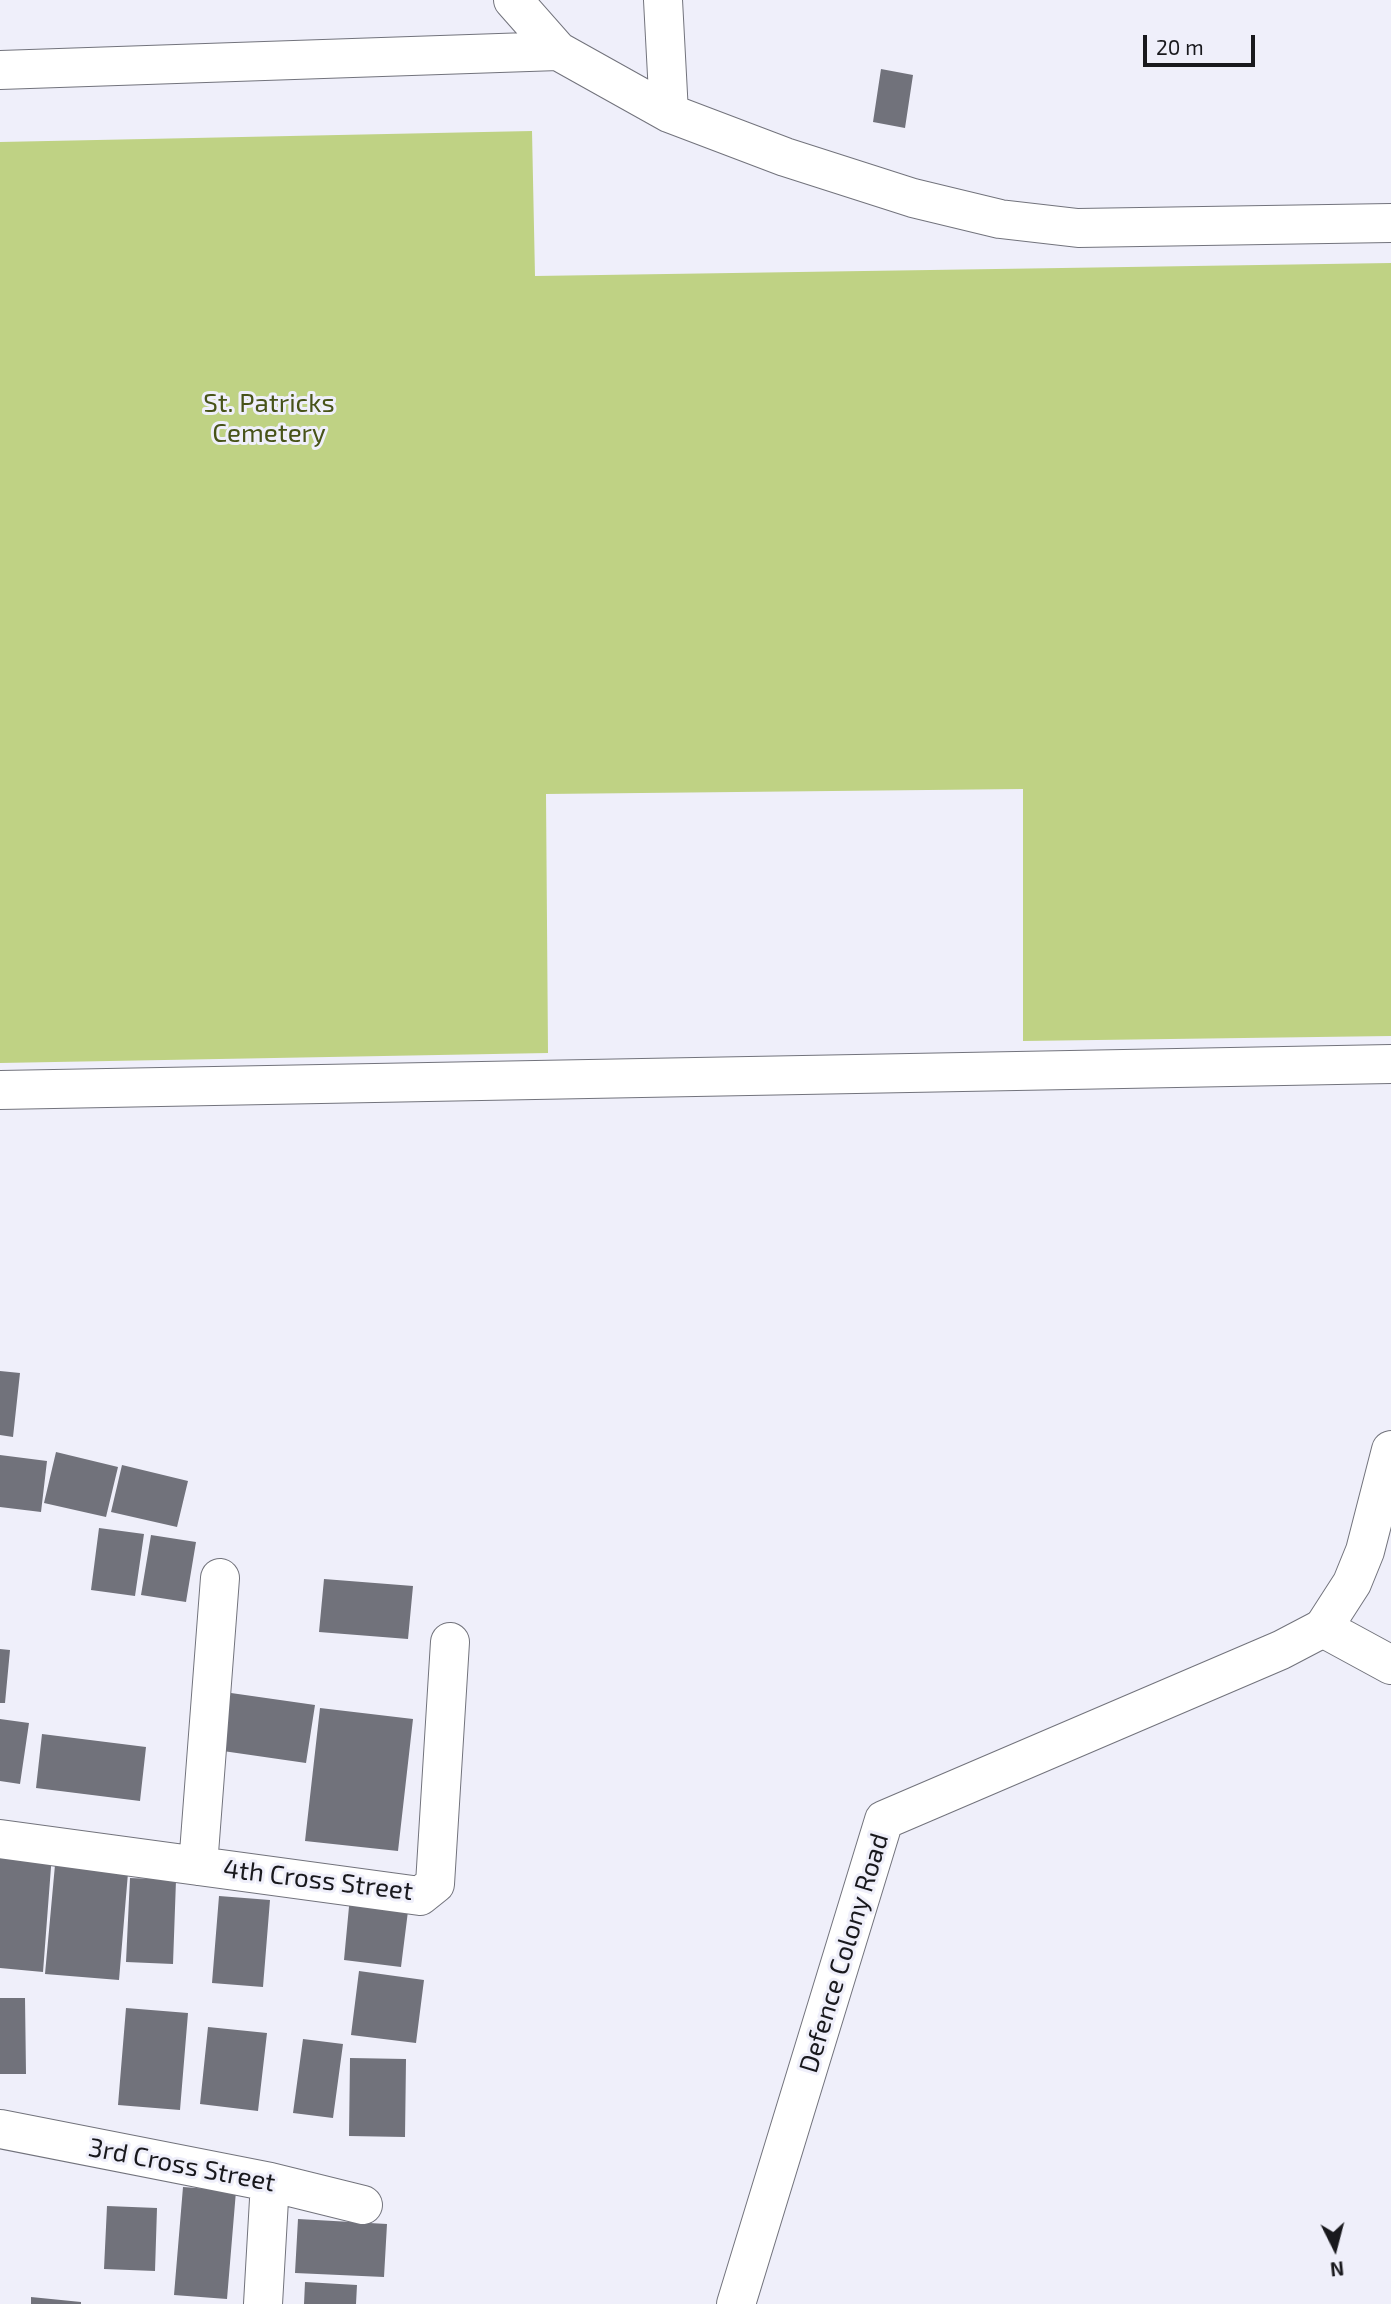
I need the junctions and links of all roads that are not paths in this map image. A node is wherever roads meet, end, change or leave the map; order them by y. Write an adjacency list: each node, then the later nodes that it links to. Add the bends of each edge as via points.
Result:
1 (513, 0): 3 (street)
2 (663, 0): 5 (street)
3 (558, 51): 4 (street); 5 (street)
4 (0, 70)
5 (669, 113): 6 (street, via 823,170 1000,219 1078,228)
6 (1391, 223)
7 (1391, 1064): 8 (street)
8 (0, 1090)
9 (1391, 1450): 11 (street, via 1366,1551)
10 (220, 1577): 15 (street)
11 (1323, 1628): 13 (street); 20 (street, Defence Colony Road, via 884,1820)
12 (450, 1643): 15 (street, 4th Cross Street, via 435,1884 420,1896)
13 (1391, 1665)
14 (0, 1839): 15 (street, 4th Cross Street)
15 (198, 1866)
16 (0, 2129): 17 (street, 3rd Cross Street)
17 (270, 2182): 18 (street, 3rd Cross Street); 19 (street)
18 (363, 2205)
19 (263, 2304)
20 (736, 2304)

